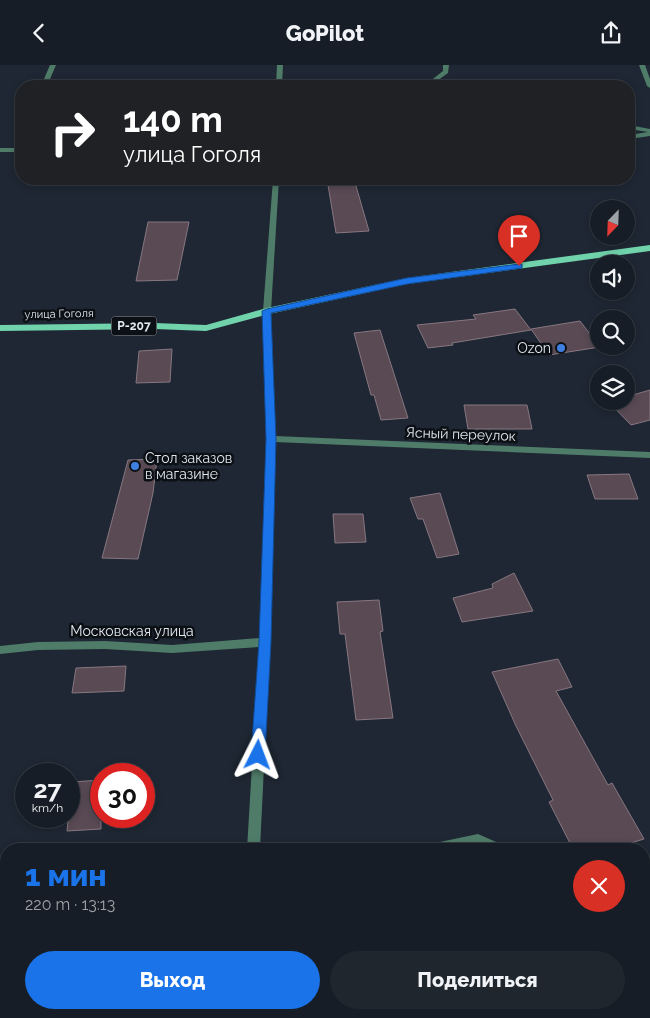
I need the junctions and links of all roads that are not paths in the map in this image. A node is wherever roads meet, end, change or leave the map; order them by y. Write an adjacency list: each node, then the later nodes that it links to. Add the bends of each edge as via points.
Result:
1 (53, 65): 5 (street)
2 (280, 65): 6 (street)
3 (446, 65): 7 (street, via 446,72)
4 (642, 65): 8 (street)
5 (47, 80)
6 (279, 80)
7 (435, 80)
8 (650, 86)
9 (635, 129): 10 (street)
10 (650, 133): 11 (street)
11 (635, 136)
12 (0, 150): 13 (street)
13 (15, 150)
14 (276, 185): 16 (street)
15 (650, 248): 16 (main road, улица Гоголя / Р-207, via 407,281)
16 (267, 311): 17 (main road, улица Гоголя / Р-207, via 206,328); 18 (street)
17 (0, 327)
18 (271, 439): 19 (street, Ясный переулок); 20 (street)
19 (650, 455)
20 (265, 642): 21 (street, Московская улица, via 172,649 105,645); 22 (street)
21 (0, 650)
22 (252, 843)
23 (464, 843): 24 (street, via 478,840)
24 (485, 843)

